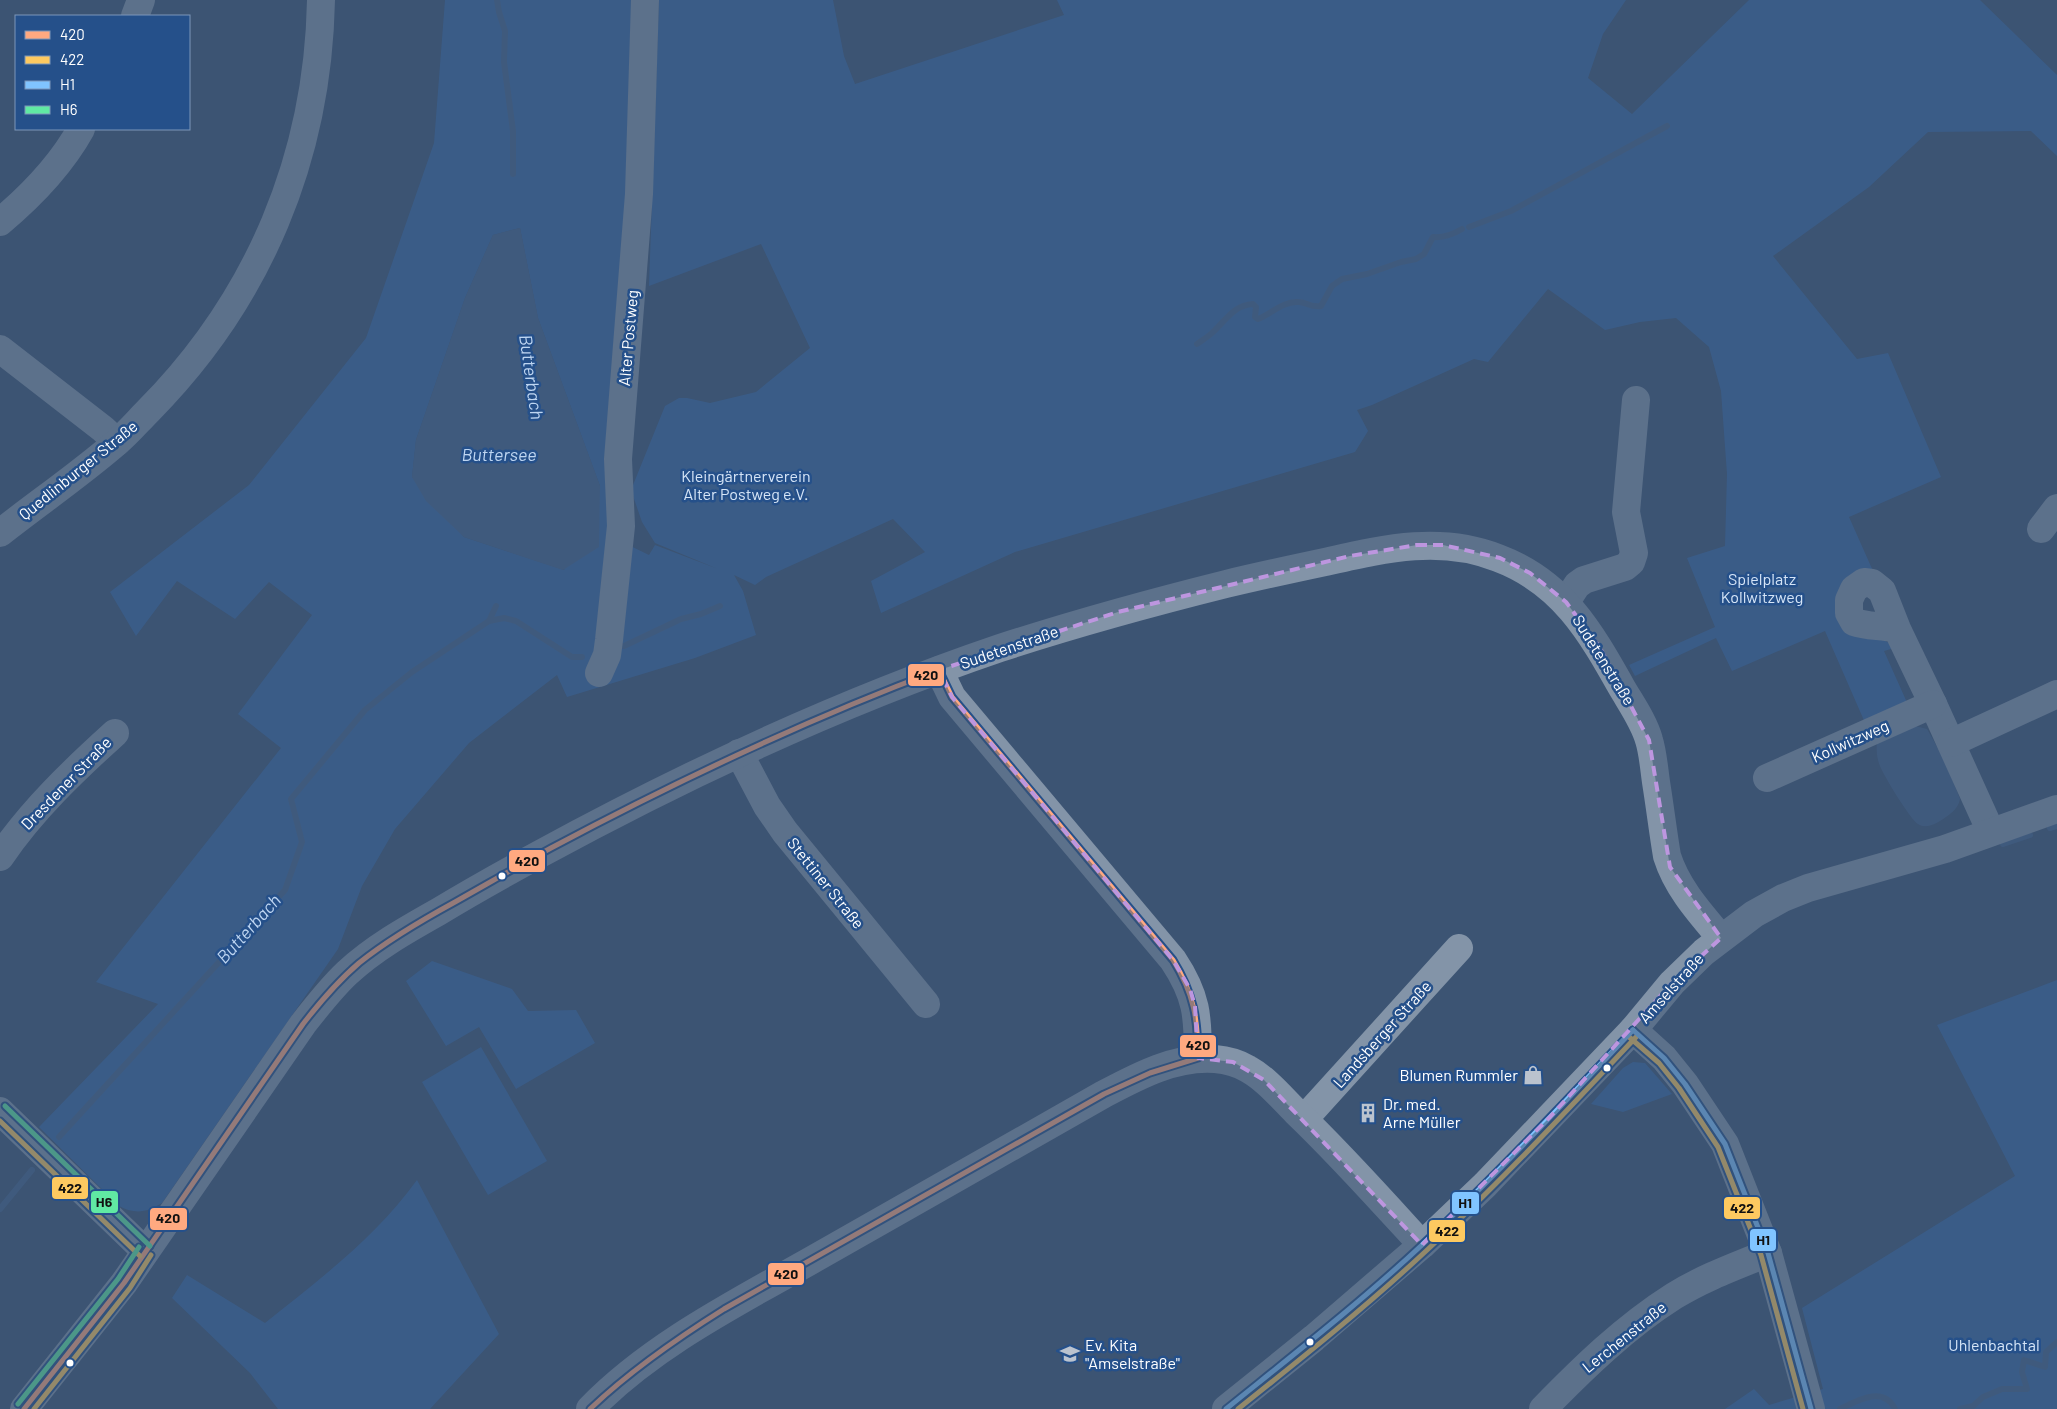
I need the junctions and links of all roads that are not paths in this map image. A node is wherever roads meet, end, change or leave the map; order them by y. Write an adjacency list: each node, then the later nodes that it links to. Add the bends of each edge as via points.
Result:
1 (141, 0): 4 (street)
2 (321, 0): 9 (street, Quedlinburger Straße, via 320,38 313,85 297,162 278,218 246,285 209,342 166,393)
3 (645, 0): 14 (street, Alter Postweg, via 640,194 618,460 621,526 607,655)
4 (135, 15)
5 (80, 130): 6 (street, via 49,174)
6 (0, 222)
7 (0, 349): 9 (street)
8 (1636, 400): 11 (street, Sudetenstraße, via 1626,512 1634,554 1625,567 1584,580)
9 (117, 442): 10 (street, Quedlinburger Straße)
10 (0, 533)
11 (1566, 602): 13 (street, Sudetenstraße, via 1530,573 1500,558 1466,548 1417,545 1350,556 1170,598 1068,627); 24 (street, Sudetenstraße, via 1600,648 1644,726 1670,867 1695,907)
12 (1897, 630): 16 (street)
13 (940, 670): 19 (street, Sudetenstraße); 28 (street, via 952,697 1174,960 1190,989 1195,1006)
14 (599, 673)
15 (2057, 694): 18 (street)
16 (1933, 704): 18 (street); 20 (street, Kollwitzweg)
17 (115, 733): 23 (street, Dresdener Straße, via 39,806)
18 (1951, 743): 22 (street)
19 (739, 753): 26 (street, Stettiner Straße, via 785,832); 32 (street, Sudetenstraße, via 522,864 374,951 324,997 303,1024)
20 (1767, 778)
21 (2057, 809): 22 (street, Amselstraße)
22 (1992, 832): 24 (street, Amselstraße, via 1800,891 1754,914)
23 (0, 857)
24 (1721, 938): 27 (street, Amselstraße, via 1672,983)
25 (1459, 948): 30 (street, Landsberger Straße)
26 (926, 1004)
27 (1633, 1030): 31 (street, Amselstraße, via 1485,1185); 33 (street, via 1664,1058 1685,1084 1725,1144)
28 (1198, 1058): 30 (street, via 1233,1062 1249,1070 1264,1080); 35 (street, via 1140,1075 786,1275 665,1347 636,1367)
29 (0, 1111): 32 (street)
30 (1304, 1119): 31 (street)
31 (1422, 1245): 36 (street, Amselstraße)
32 (146, 1251): 34 (street)
33 (1768, 1253): 37 (street, Lerchenstraße, via 1714,1275 1675,1295 1641,1318 1609,1344); 38 (street)
34 (24, 1409)
35 (590, 1409)
36 (1226, 1409)
37 (1543, 1409)
38 (1811, 1409)

